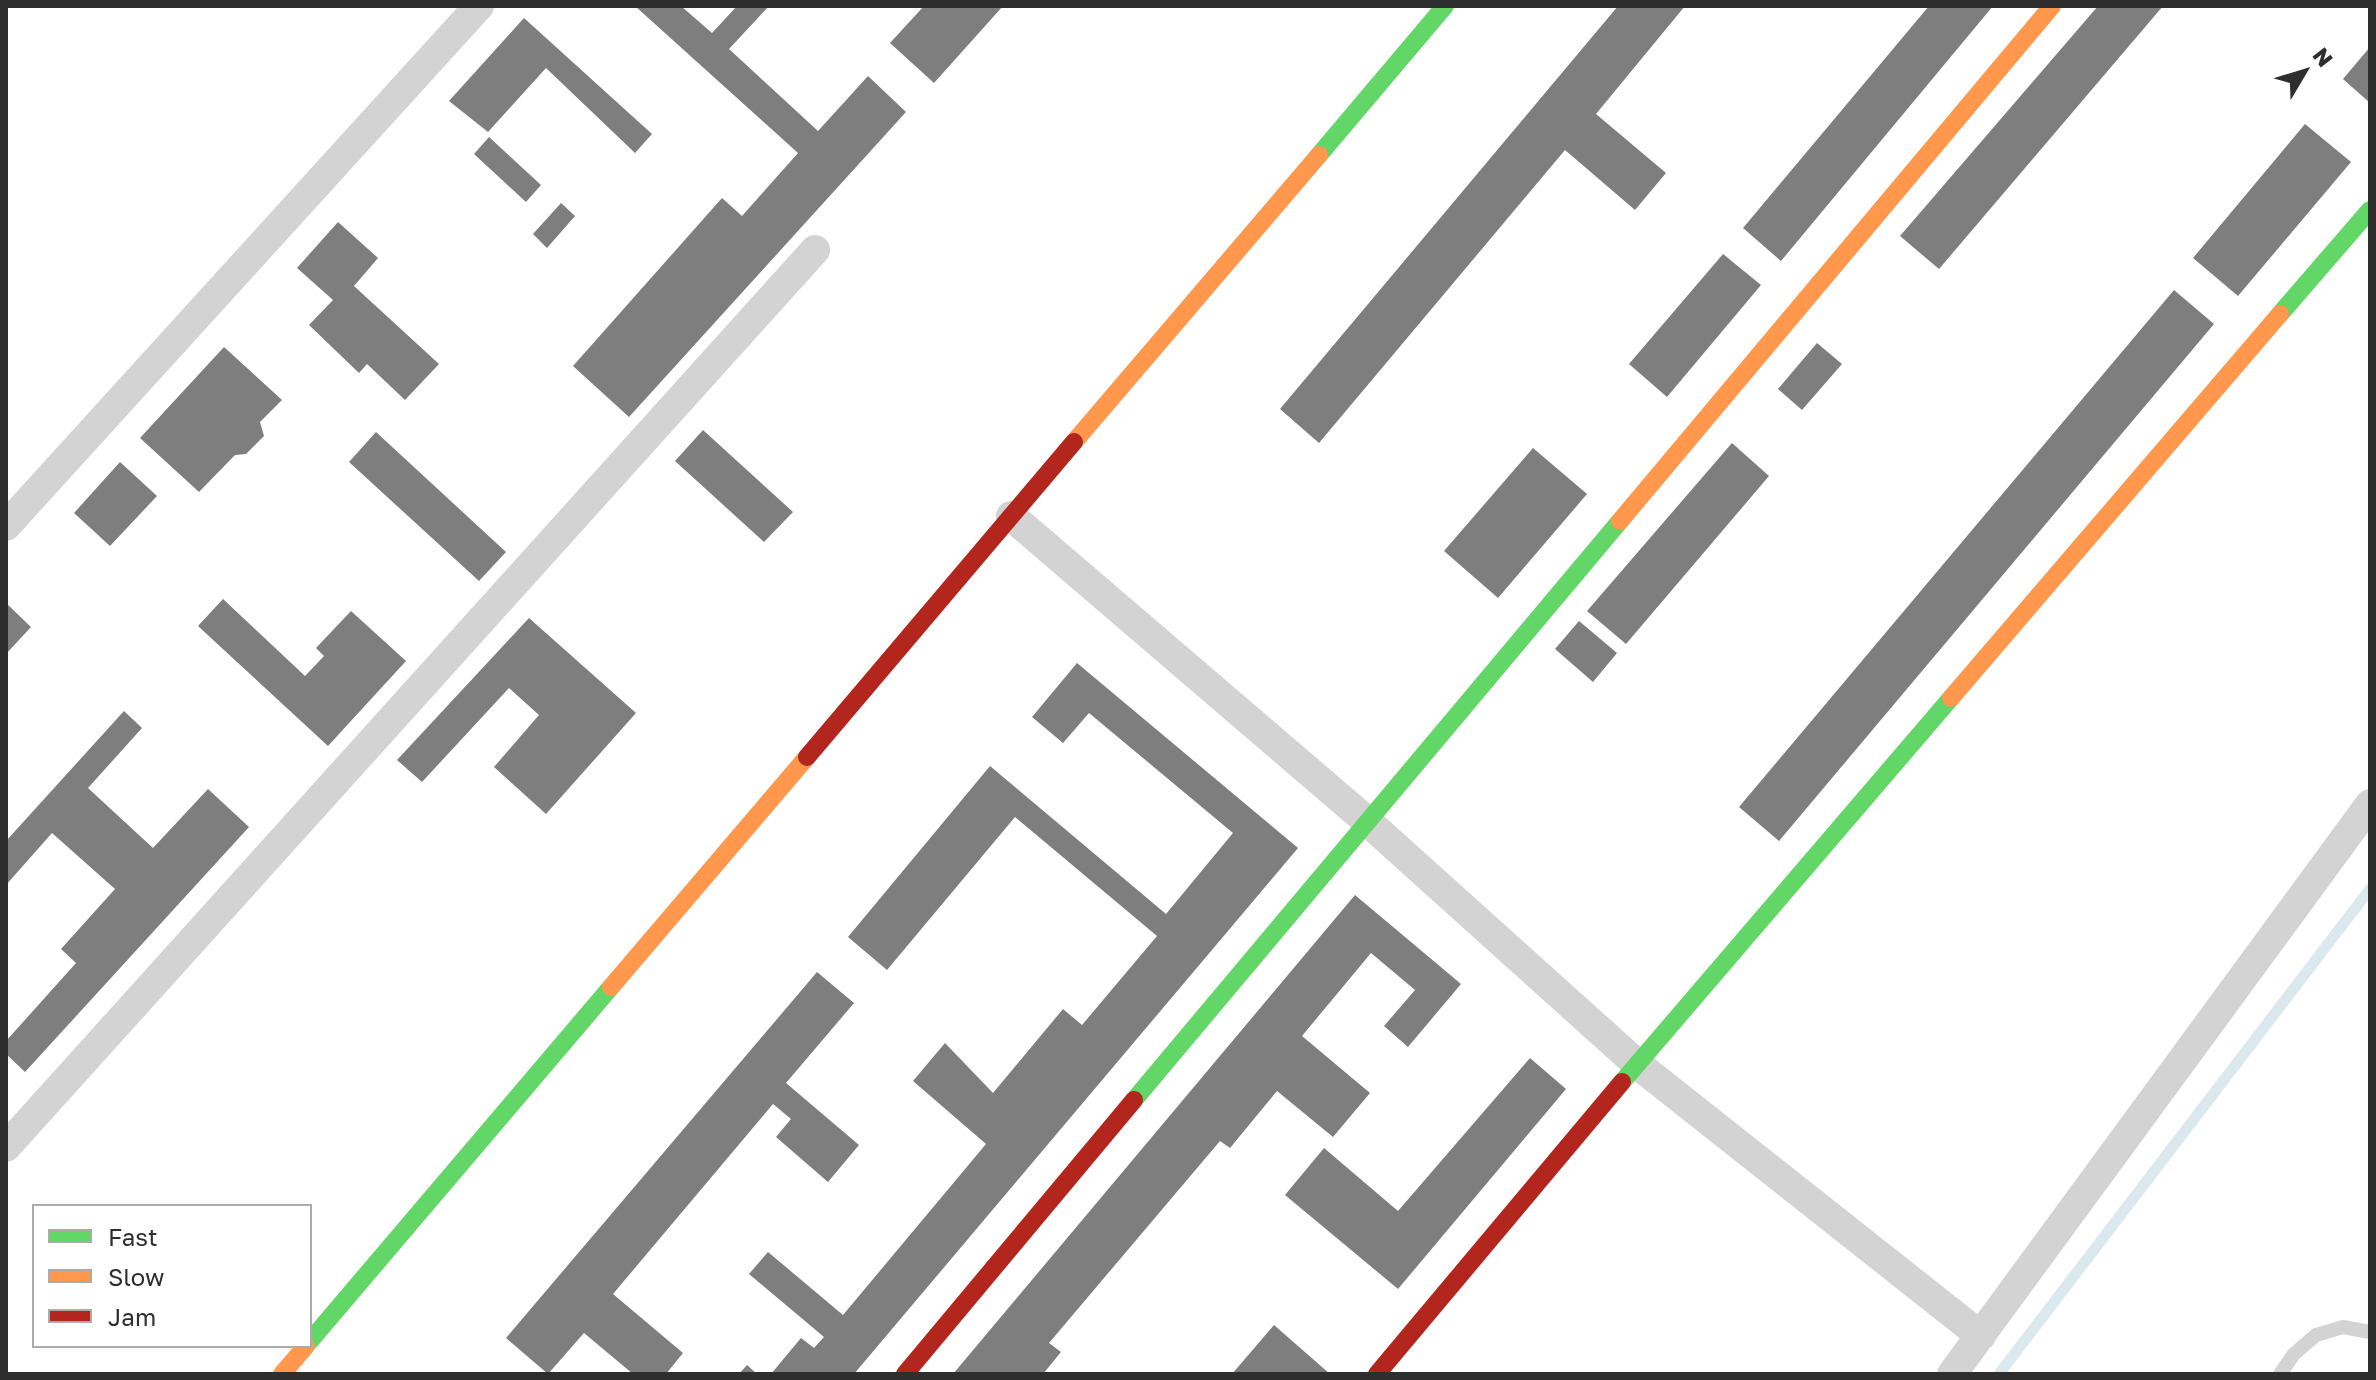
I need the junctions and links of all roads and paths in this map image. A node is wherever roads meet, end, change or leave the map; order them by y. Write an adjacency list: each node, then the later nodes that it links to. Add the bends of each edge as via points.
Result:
1 (479, 6): 7 (street)
2 (1445, 6): 6 (street)
3 (2052, 6): 9 (street)
4 (2370, 210): 10 (street)
5 (815, 250): 11 (street)
6 (1011, 516): 9 (street); 14 (street)
7 (6, 526)
8 (2370, 804): 13 (street)
9 (1368, 822): 10 (street); 17 (street)
10 (1637, 1064): 13 (street); 18 (street)
11 (6, 1147)
12 (2370, 1332): 20 (lane, via 2343,1327 2316,1335)
13 (1981, 1336): 19 (street)
14 (312, 1339)
15 (304, 1348): 16 (street)
16 (282, 1374)
17 (905, 1374)
18 (1377, 1374)
19 (1952, 1374)
20 (2280, 1374)

